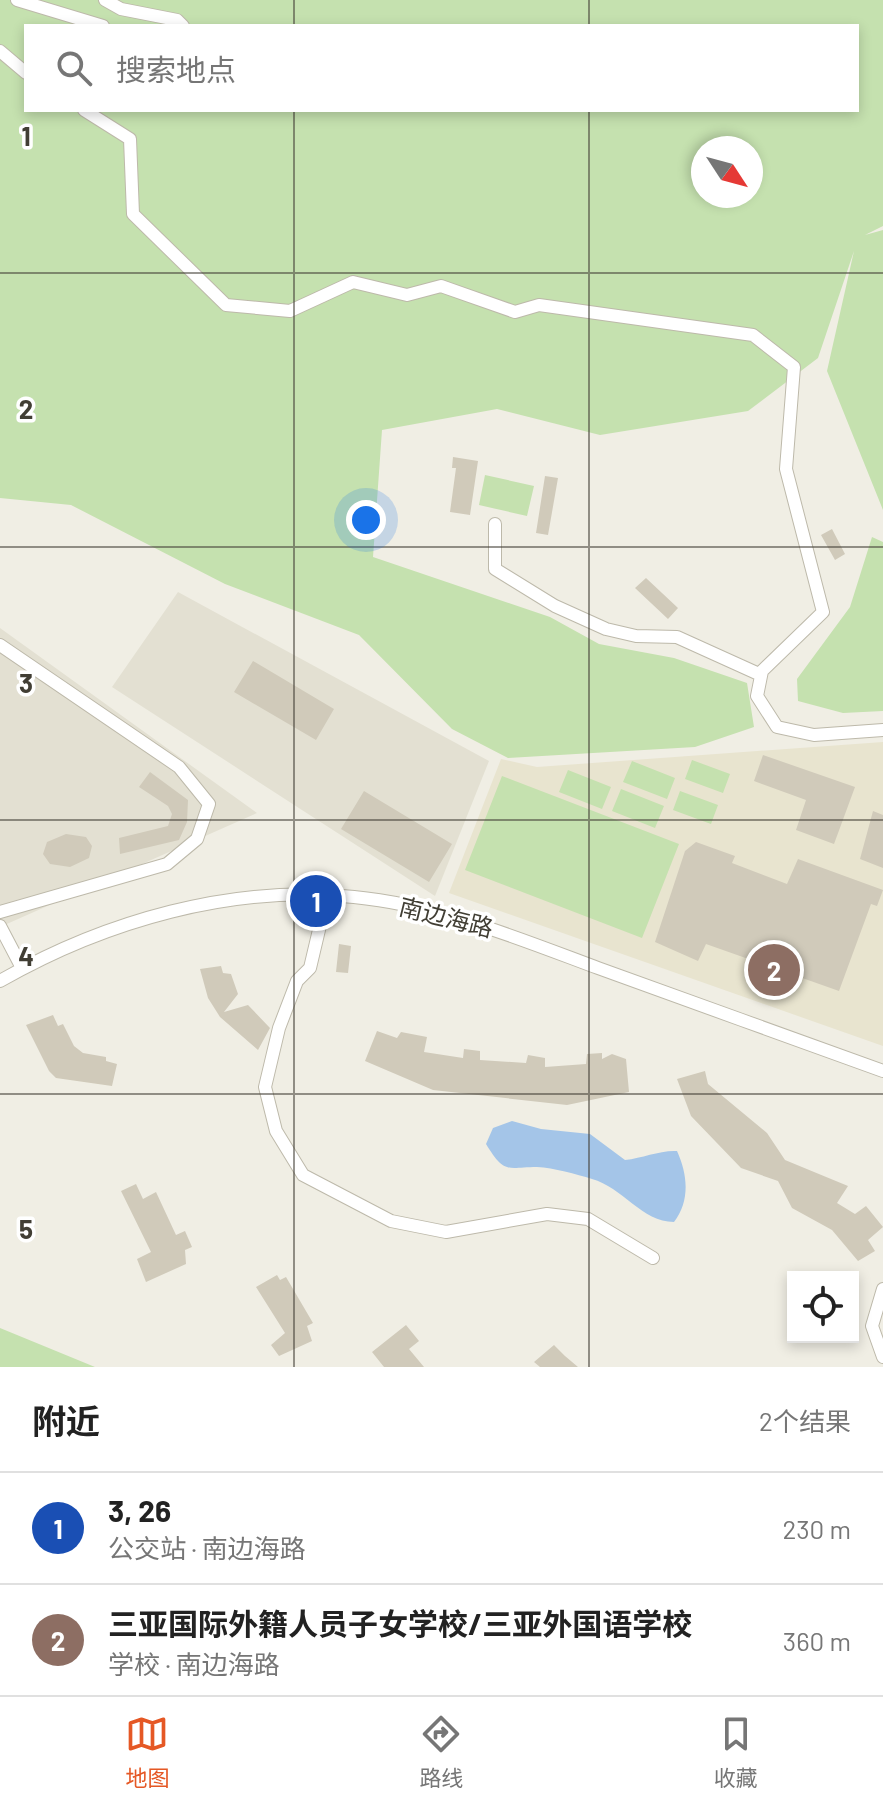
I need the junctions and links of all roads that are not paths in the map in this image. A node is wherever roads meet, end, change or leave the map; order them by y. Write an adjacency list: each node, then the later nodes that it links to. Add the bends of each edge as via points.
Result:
1 (17, 0): 3 (street)
2 (105, 0): 4 (street)
3 (96, 24)
4 (181, 24)
5 (0, 51): 6 (street)
6 (24, 71)
7 (87, 112): 10 (street, via 130,139 133,214 226,305 290,311 353,282 407,295 441,286 515,312 539,305 753,335 794,367 786,469 823,612)
8 (495, 524): 10 (street, via 495,569 518,586 606,629 677,637)
9 (0, 645): 13 (street, via 179,767 209,804 197,839 167,864)
10 (761, 675): 11 (street, via 757,696 777,727 814,735)
11 (883, 730)
12 (327, 896): 15 (street, 南边海路, via 247,896 129,923); 17 (street, 南边海路, via 355,897 490,928); 18 (street, via 310,968 292,993 265,1087 276,1131 303,1175 391,1221 446,1232 547,1214 588,1219)
13 (0, 912)
14 (0, 926): 15 (street)
15 (22, 968): 16 (street, 南边海路)
16 (0, 981)
17 (883, 1071)
18 (653, 1258)
19 (883, 1289): 20 (street, via 872,1326)
20 (883, 1357)

